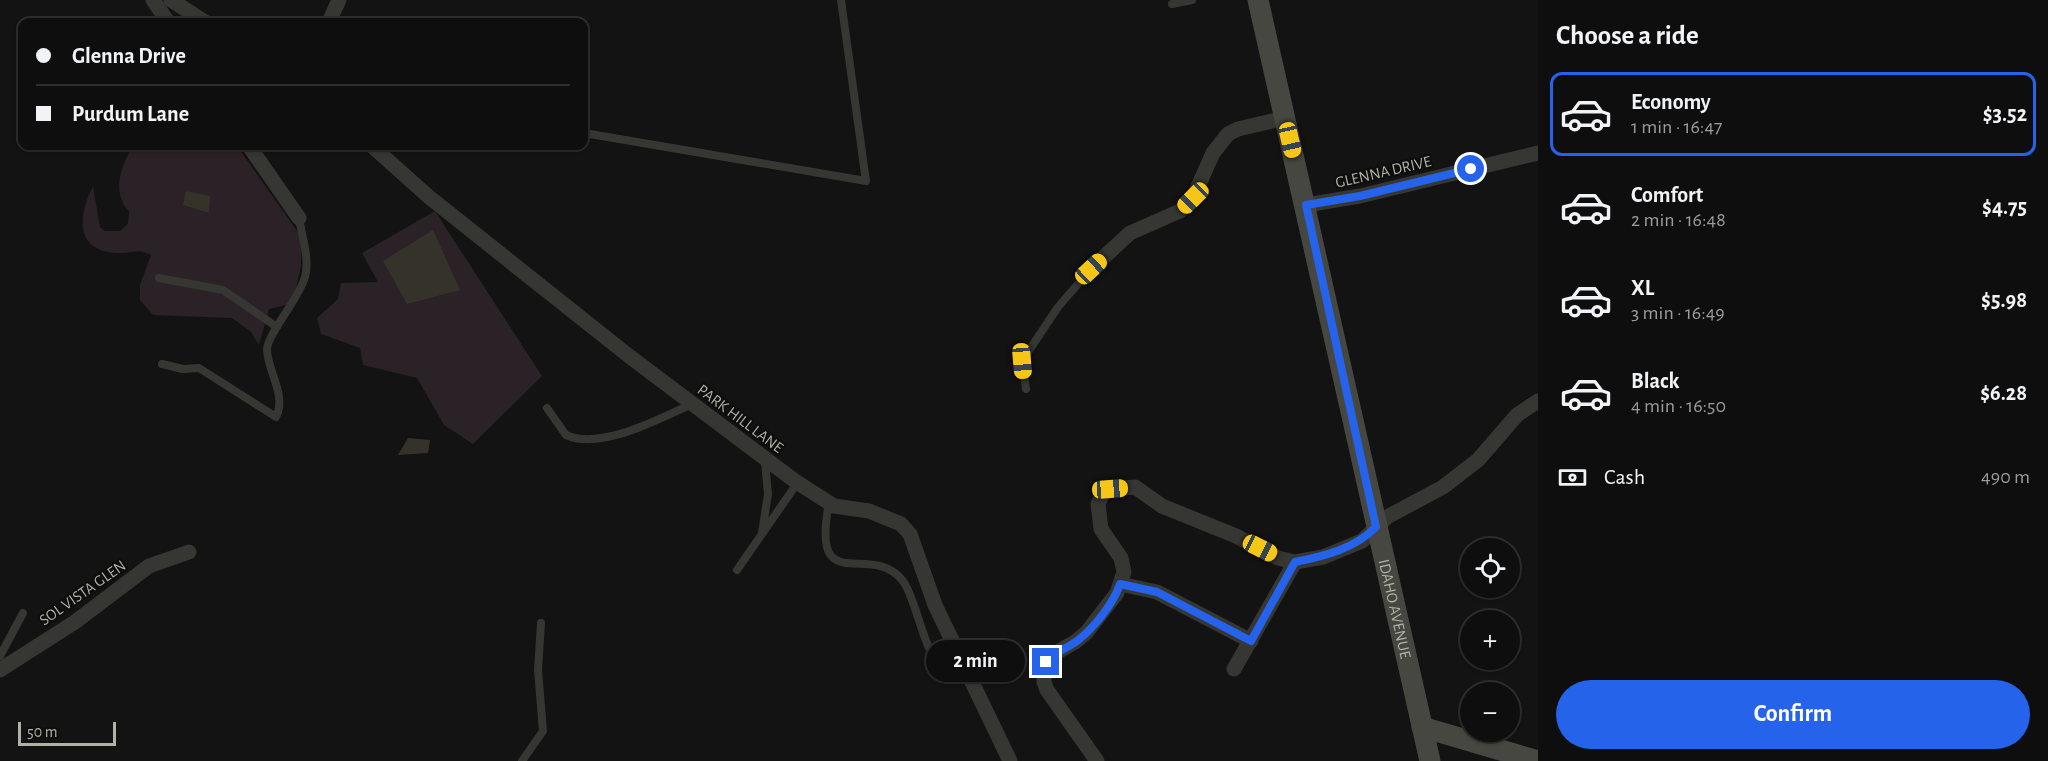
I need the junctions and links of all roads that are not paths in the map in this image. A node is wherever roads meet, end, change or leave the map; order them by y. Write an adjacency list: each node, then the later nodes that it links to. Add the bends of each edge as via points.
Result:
1 (153, 0): 8 (street)
2 (171, 0): 9 (street)
3 (339, 0): 10 (street)
4 (841, 0): 12 (lane, via 866,181)
5 (1192, 0): 7 (lane)
6 (1258, 0): 11 (street, IDAHO AVENUE)
7 (1172, 4)
8 (165, 18)
9 (199, 18)
10 (331, 18)
11 (1285, 118): 16 (street, IDAHO AVENUE); 18 (street, via 1228,134 1213,153 1193,198 1180,211 1130,233)
12 (588, 134)
13 (252, 150): 17 (street)
14 (376, 150): 24 (street, PARK HILL LANE, via 429,197)
15 (1538, 153): 16 (street, GLENNA DRIVE, via 1360,196)
16 (1306, 205): 29 (street, IDAHO AVENUE)
17 (299, 218): 20 (lane, via 306,276 293,306)
18 (1091, 269): 22 (lane, via 1058,307 1022,361)
19 (159, 278): 20 (lane, via 222,290)
20 (277, 327): 21 (lane, via 267,350 280,402 276,417 199,368)
21 (162, 364)
22 (1026, 389)
23 (1538, 401): 29 (street, via 1517,415 1478,460 1443,487)
24 (692, 404): 25 (lane, via 621,434 591,440 566,435); 26 (street, PARK HILL LANE)
25 (547, 408)
26 (764, 457): 27 (street, PARK HILL LANE); 30 (lane, via 768,494)
27 (798, 482): 28 (street, PARK HILL LANE); 30 (lane)
28 (829, 503): 41 (street, PARK HILL LANE, via 869,511 901,524 910,534 935,605); 41 (lane, via 824,539 833,557 845,564 880,565 896,574 904,583 940,666 949,672)
29 (1376, 527): 32 (street, via 1362,541 1323,557); 42 (street, IDAHO AVENUE)
30 (762, 534): 33 (lane)
31 (189, 552): 40 (street, SOL VISTA GLEN, via 149,566)
32 (1295, 562): 34 (street, via 1162,506 1135,487 1110,489 1098,504 1101,529 1121,558 1124,572); 37 (street)
33 (737, 570)
34 (1120, 584): 37 (street, via 1157,592); 45 (street, via 1086,633 1046,662 1047,690)
35 (23, 613): 38 (lane, SOL VISTA GLEN)
36 (541, 623): 43 (lane, via 538,670 543,731)
37 (1251, 641): 39 (street)
38 (0, 656)
39 (1234, 669)
40 (0, 670)
41 (966, 670): 44 (street, PARK HILL LANE)
42 (1422, 726): 46 (street, IDAHO AVENUE); 47 (street)
43 (522, 761)
44 (1010, 761)
45 (1097, 761)
46 (1430, 761)
47 (1538, 761)

